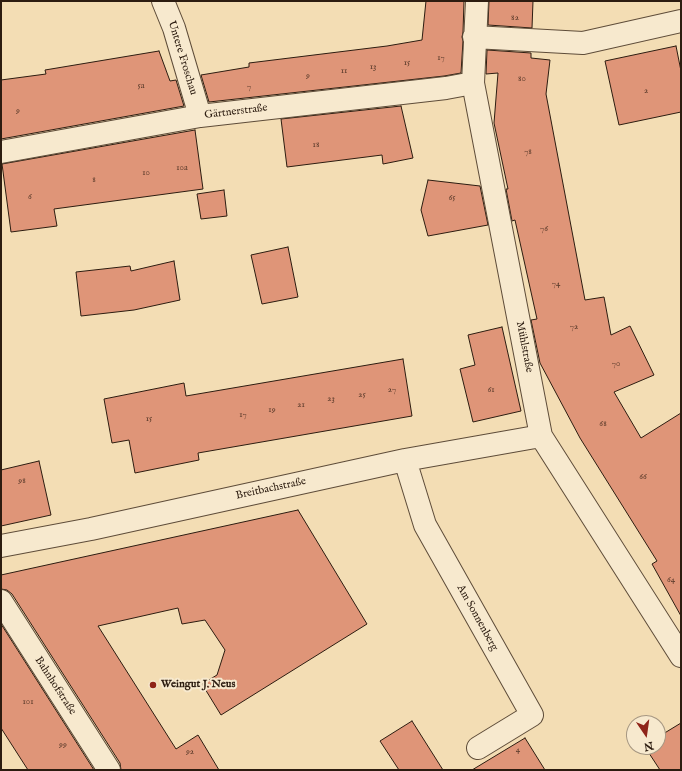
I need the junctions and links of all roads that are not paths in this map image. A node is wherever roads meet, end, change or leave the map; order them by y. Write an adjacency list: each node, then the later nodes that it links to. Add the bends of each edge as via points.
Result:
1 (163, 1): 6 (street, Untere Froschau, via 174,28)
2 (477, 1): 4 (street, Mühlstraße)
3 (681, 20): 4 (street, via 583,43)
4 (474, 36): 5 (street, Mühlstraße)
5 (473, 83): 6 (street, Gärtnerstraße); 8 (street, Mühlstraße)
6 (200, 116): 7 (street, Gärtnerstraße)
7 (1, 152)
8 (541, 436): 9 (street, Breitbachstraße); 12 (street, Mühlstraße)
9 (405, 460): 10 (street, Breitbachstraße); 13 (street, Am Sonnenberg, via 425,525 532,714)
10 (1, 546)
11 (1, 601): 14 (street, Bahnhofstraße)
12 (681, 656)
13 (478, 748)
14 (109, 770)

